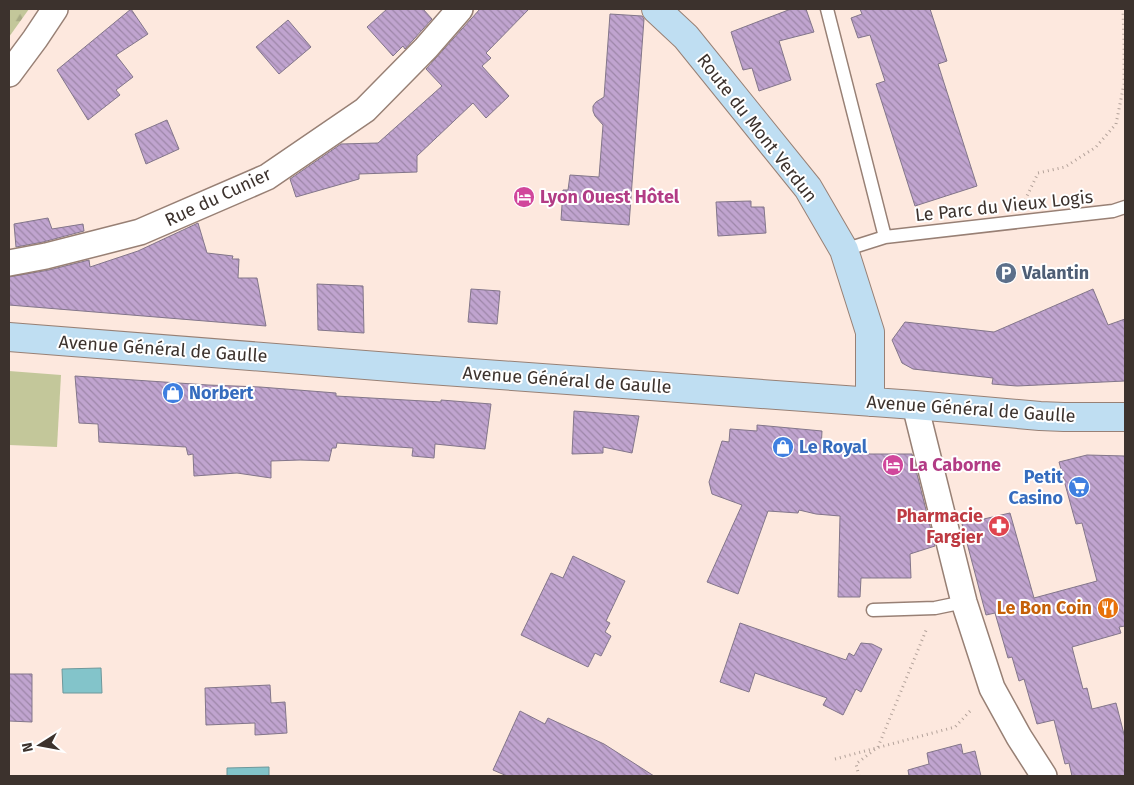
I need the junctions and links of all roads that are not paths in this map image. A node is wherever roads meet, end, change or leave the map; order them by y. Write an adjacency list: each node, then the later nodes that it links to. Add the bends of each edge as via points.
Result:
1 (55, 9): 5 (street)
2 (460, 9): 9 (street, Rue du Cunier, via 365,110 267,176 140,232)
3 (656, 9): 8 (main road, Route du Mont Verdun, via 686,37 808,188)
4 (827, 9): 7 (lane)
5 (9, 74)
6 (1125, 207): 7 (lane, Le Parc du Vieux Logis)
7 (885, 237): 8 (lane, Le Parc du Vieux Logis)
8 (844, 250): 11 (main road, Route du Mont Verdun, via 870,332)
9 (9, 263)
10 (9, 337): 11 (main road, Avenue Général de Gaulle)
11 (870, 402): 12 (main road, Avenue Général de Gaulle)
12 (915, 405): 13 (main road, Avenue Général de Gaulle, via 1040,416); 14 (street)
13 (1125, 417)
14 (964, 602): 15 (lane, via 935,608); 16 (street, via 992,688)
15 (873, 610)
16 (1044, 776)

